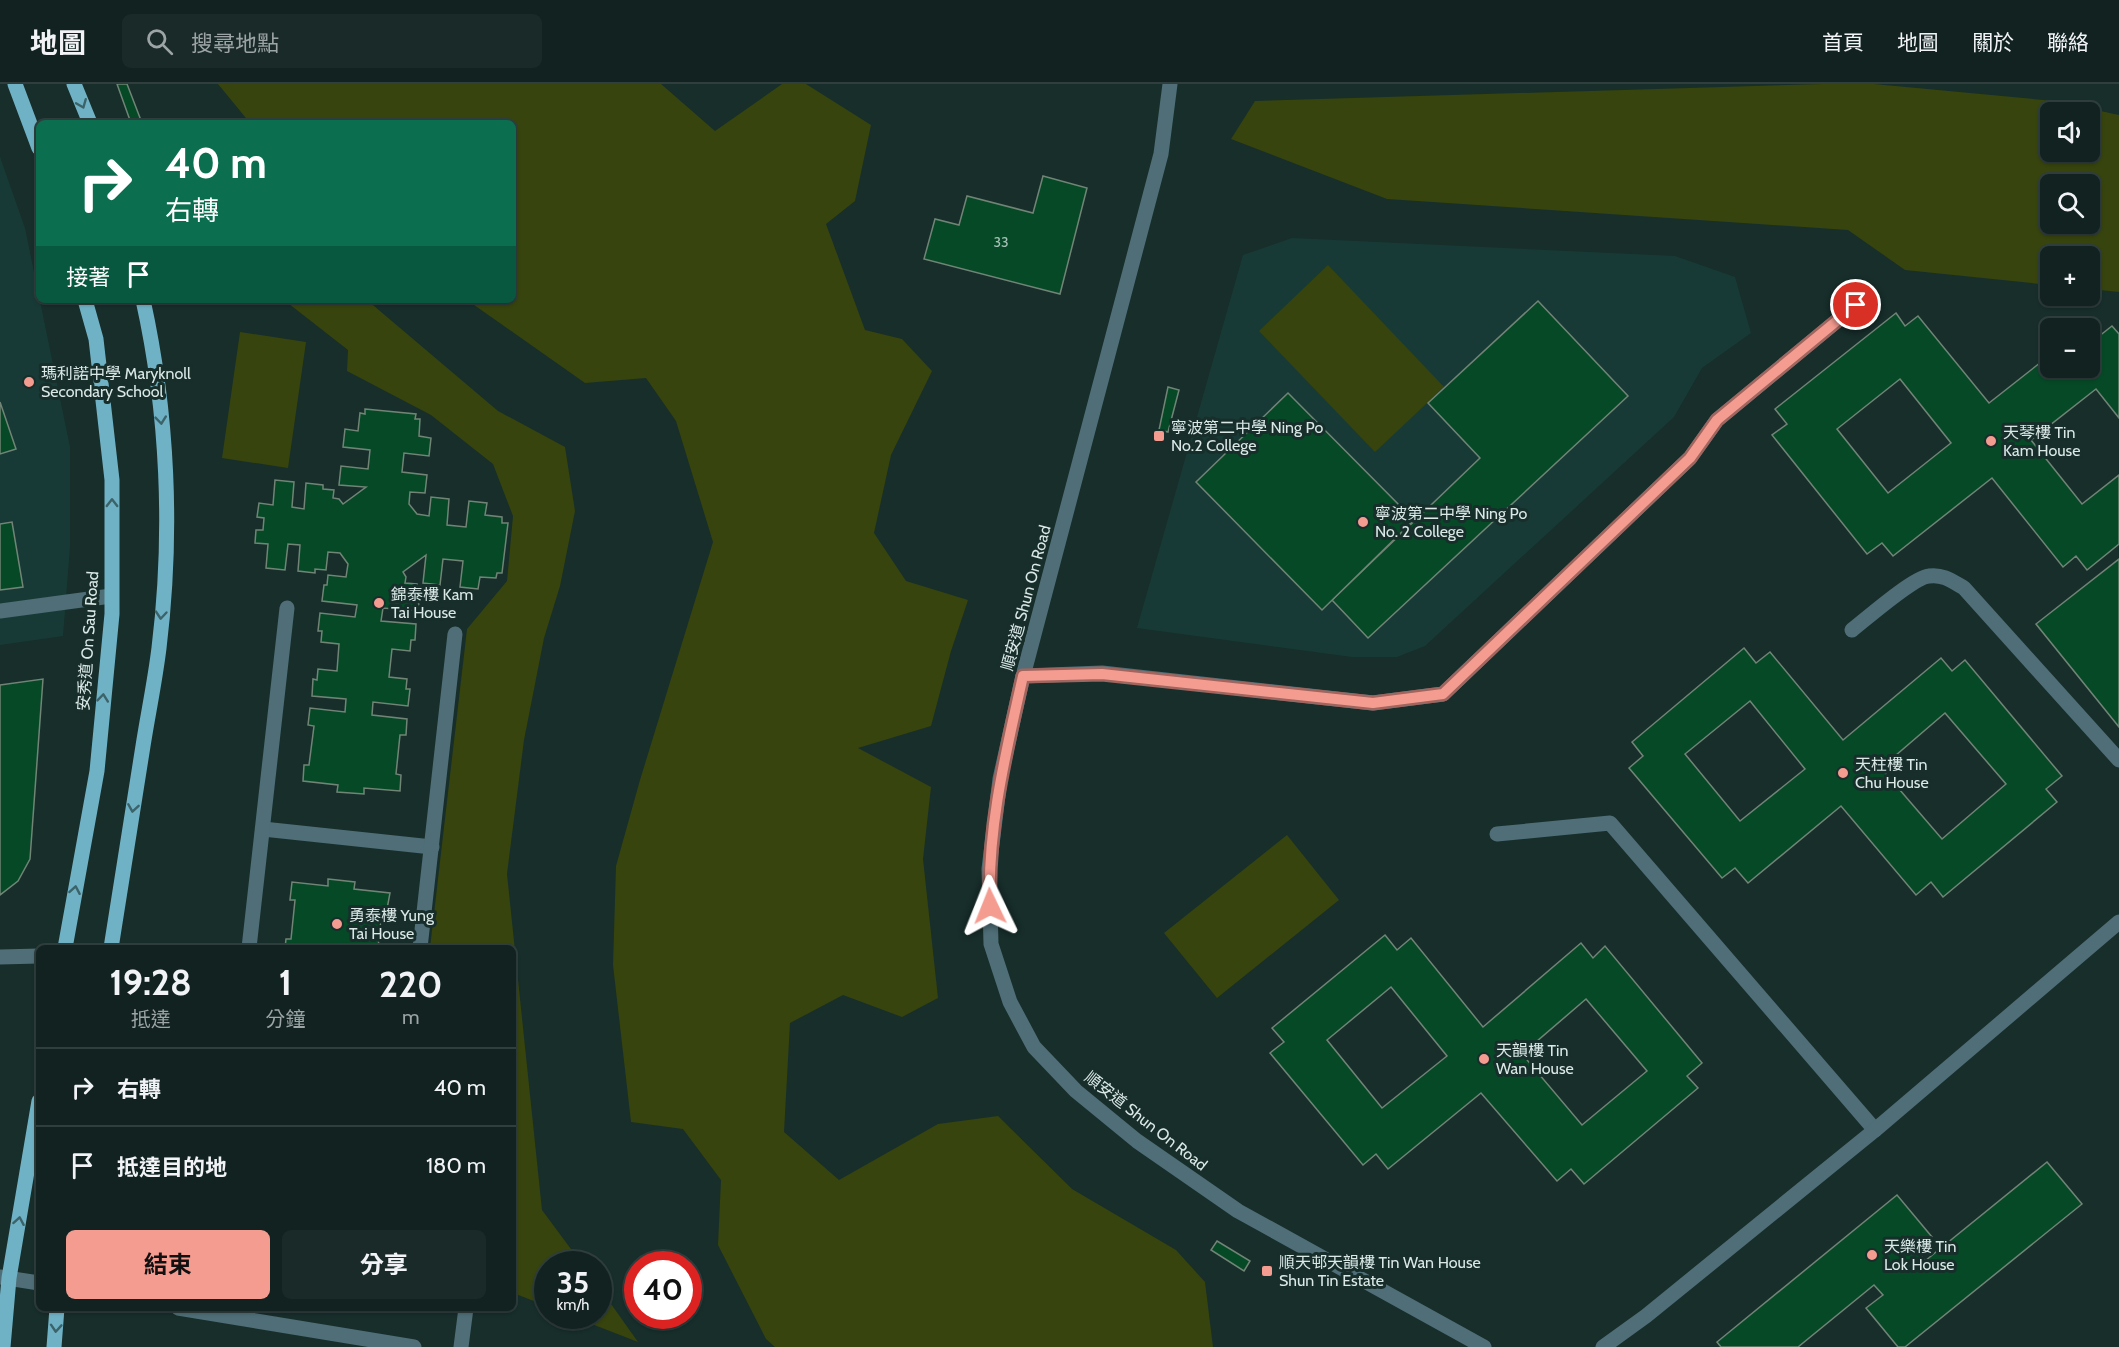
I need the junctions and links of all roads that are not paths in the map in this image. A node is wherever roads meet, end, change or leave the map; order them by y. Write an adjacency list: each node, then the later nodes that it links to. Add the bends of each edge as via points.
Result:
1 (15, 84): 5 (main road)
2 (74, 84): 4 (main road, one-way to 4)
3 (1170, 84): 14 (street, 順安道 Shun On Road, via 1161,154)
4 (89, 120)
5 (36, 140)
6 (86, 303): 9 (main road, 安秀道 On Sau Road, one-way to 6, via 112,480 96,339)
7 (144, 303): 21 (main road, one-way to 21, via 163,444 164,579 159,648)
8 (1856, 305): 14 (street, via 1717,420 1690,458 1443,694 1373,703 1102,674)
9 (111, 596): 11 (street); 20 (main road, 安秀道 On Sau Road, one-way to 9, via 97,771)
10 (288, 608): 16 (street)
11 (0, 611)
12 (1852, 630): 15 (street, via 1887,601 1927,576 1946,576 1964,588 2086,716)
13 (454, 634): 18 (street)
14 (1023, 676): 37 (street, 順安道 Shun On Road, via 1000,779 989,891 991,944 1010,1002 1034,1047 1076,1091 1209,1192)
15 (2119, 760)
16 (262, 829): 18 (street); 22 (street)
17 (1497, 834): 27 (street, via 1610,823)
18 (432, 847): 23 (street)
19 (2119, 922): 27 (street)
20 (66, 945)
21 (111, 945)
22 (249, 945)
23 (420, 945)
24 (36, 956): 25 (street)
25 (0, 957)
26 (36, 1116): 28 (main road, one-way to 26)
27 (1875, 1130): 38 (street)
28 (4, 1278): 29 (street); 33 (main road)
29 (36, 1283)
30 (57, 1311): 34 (main road, one-way to 34)
31 (196, 1311): 35 (street)
32 (466, 1311): 36 (street)
33 (3, 1347)
34 (54, 1347)
35 (414, 1347)
36 (461, 1347)
37 (1484, 1347)
38 (1603, 1347)

